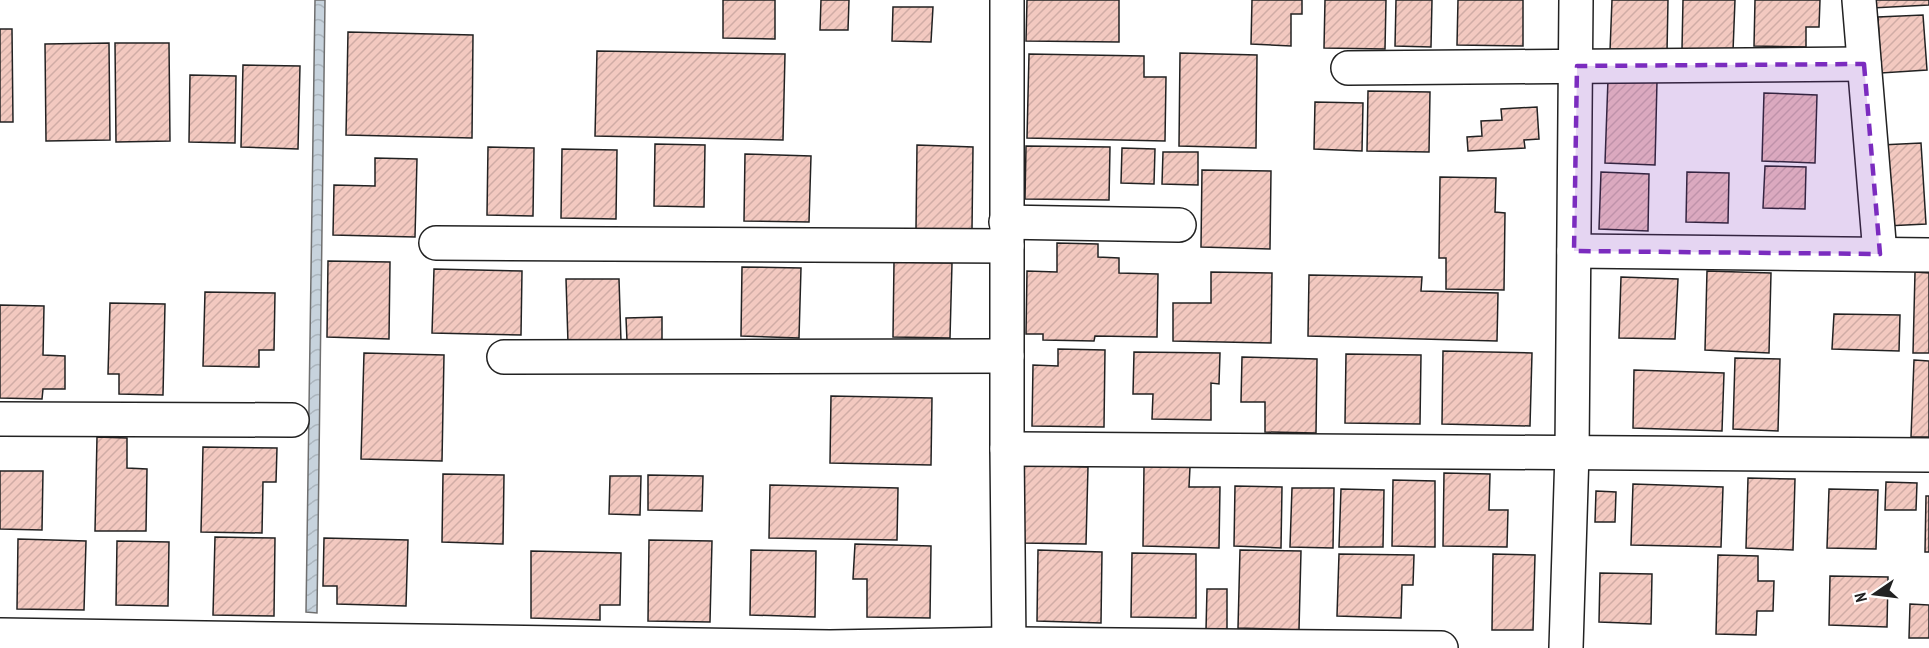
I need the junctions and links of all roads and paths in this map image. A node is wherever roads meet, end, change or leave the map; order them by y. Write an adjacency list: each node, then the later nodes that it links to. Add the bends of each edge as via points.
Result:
1 (1007, 0): 8 (street)
2 (1576, 0): 5 (street)
3 (1859, 0): 4 (street)
4 (1864, 64): 5 (street); 11 (street)
5 (1577, 66): 6 (street); 10 (street)
6 (1348, 68)
7 (1179, 225): 8 (street)
8 (1006, 234): 9 (street); 13 (street)
9 (436, 243)
10 (1574, 251): 11 (street); 18 (street)
11 (1880, 254): 12 (street)
12 (1929, 255)
13 (1007, 356): 14 (street); 17 (street)
14 (504, 357)
15 (0, 419): 16 (street)
16 (292, 420)
17 (1007, 449): 18 (street); 21 (street)
18 (1572, 452): 19 (street); 23 (street)
19 (1929, 455)
20 (0, 635): 21 (street)
21 (1009, 646): 22 (street)
22 (1441, 648)
23 (1566, 648)

